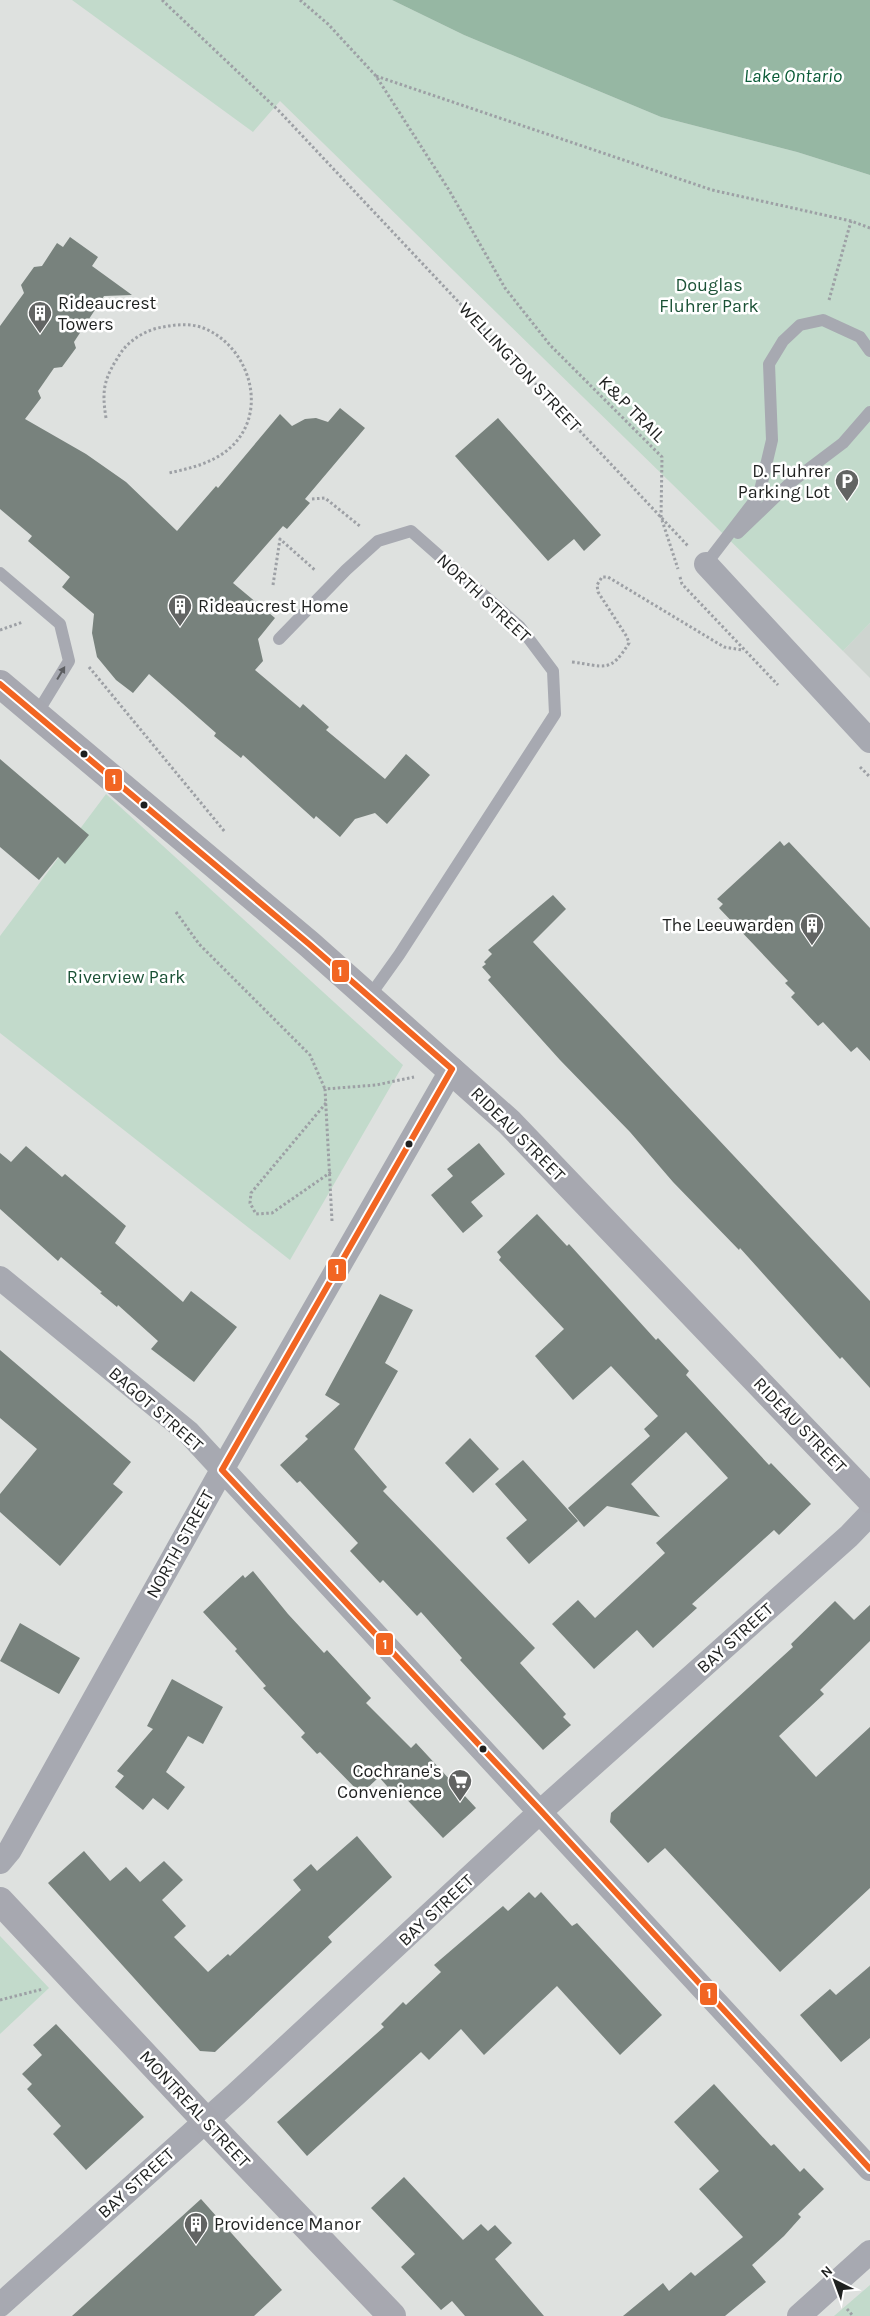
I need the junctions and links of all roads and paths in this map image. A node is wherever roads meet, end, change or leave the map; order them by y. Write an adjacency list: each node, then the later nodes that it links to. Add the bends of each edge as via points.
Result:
1 (162, 0): 12 (path, WELLINGTON STREET, via 279,111)
2 (300, 0): 3 (path, K&P TRAIL, via 328,24)
3 (376, 76): 4 (path, K&P TRAIL, via 712,190); 12 (path, K&P TRAIL, via 449,190 505,288 550,345 662,457)
4 (851, 221): 5 (path, K&P TRAIL); 6 (path)
5 (870, 228)
6 (823, 320): 7 (lane, via 860,337); 14 (lane, via 800,324 782,341 769,364 772,440 759,495)
7 (870, 351)
8 (870, 412): 14 (lane, via 843,443 790,483)
9 (106, 418): 10 (path, via 102,396 106,375 127,344 153,329 182,324 207,329 226,342 243,364 253,394 250,419 232,447 202,465)
10 (169, 473)
11 (312, 499): 13 (path, via 325,498 360,524)
12 (661, 517): 14 (path, WELLINGTON STREET); 19 (path, K&P TRAIL, via 682,584)
13 (371, 547): 17 (lane, NORTH STREET); 30 (lane, NORTH STREET, via 378,541 411,531 520,627 553,671 555,714)
14 (706, 564): 25 (street)
15 (0, 573): 24 (lane, one-way to 15, via 69,661 60,624)
16 (273, 585): 17 (path, via 280,539)
17 (331, 585): 18 (lane, NORTH STREET)
18 (279, 639)
19 (743, 650): 20 (path, via 724,647 608,577 602,577 597,585 598,592 629,643 618,661 608,666); 23 (path, K&P TRAIL)
20 (572, 662)
21 (88, 666): 28 (path)
22 (0, 684): 24 (street, RIDEAU STREET)
23 (784, 692)
24 (36, 715): 30 (street, RIDEAU STREET)
25 (870, 741)
26 (854, 762): 27 (path)
27 (870, 777)
28 (227, 835)
29 (176, 912): 33 (path, via 199,944 310,1055)
30 (369, 996): 31 (street, RIDEAU STREET)
31 (452, 1070): 38 (street, NORTH STREET); 39 (street, RIDEAU STREET, via 509,1122)
32 (414, 1077): 33 (path, via 376,1085)
33 (325, 1089): 34 (path)
34 (326, 1102): 35 (path); 35 (path, via 251,1193 250,1203 256,1214 272,1213)
35 (331, 1172): 36 (path)
36 (333, 1231)
37 (0, 1279): 38 (street, BAGOT STREET, via 188,1432)
38 (222, 1470): 41 (street, BAGOT STREET); 42 (street, NORTH STREET, via 10,1850)
39 (870, 1498)
40 (870, 1514): 41 (street, BAY STREET)
41 (541, 1811): 46 (street, BAY STREET); 47 (street, BAGOT STREET)
42 (0, 1862)
43 (0, 1901): 46 (street, MONTREAL STREET)
44 (47, 1988): 45 (path)
45 (0, 2000)
46 (206, 2121): 49 (street, BAY STREET); 50 (street, MONTREAL STREET)
47 (870, 2169)
48 (870, 2252): 51 (street)
49 (0, 2306)
50 (392, 2316)
51 (798, 2316)

